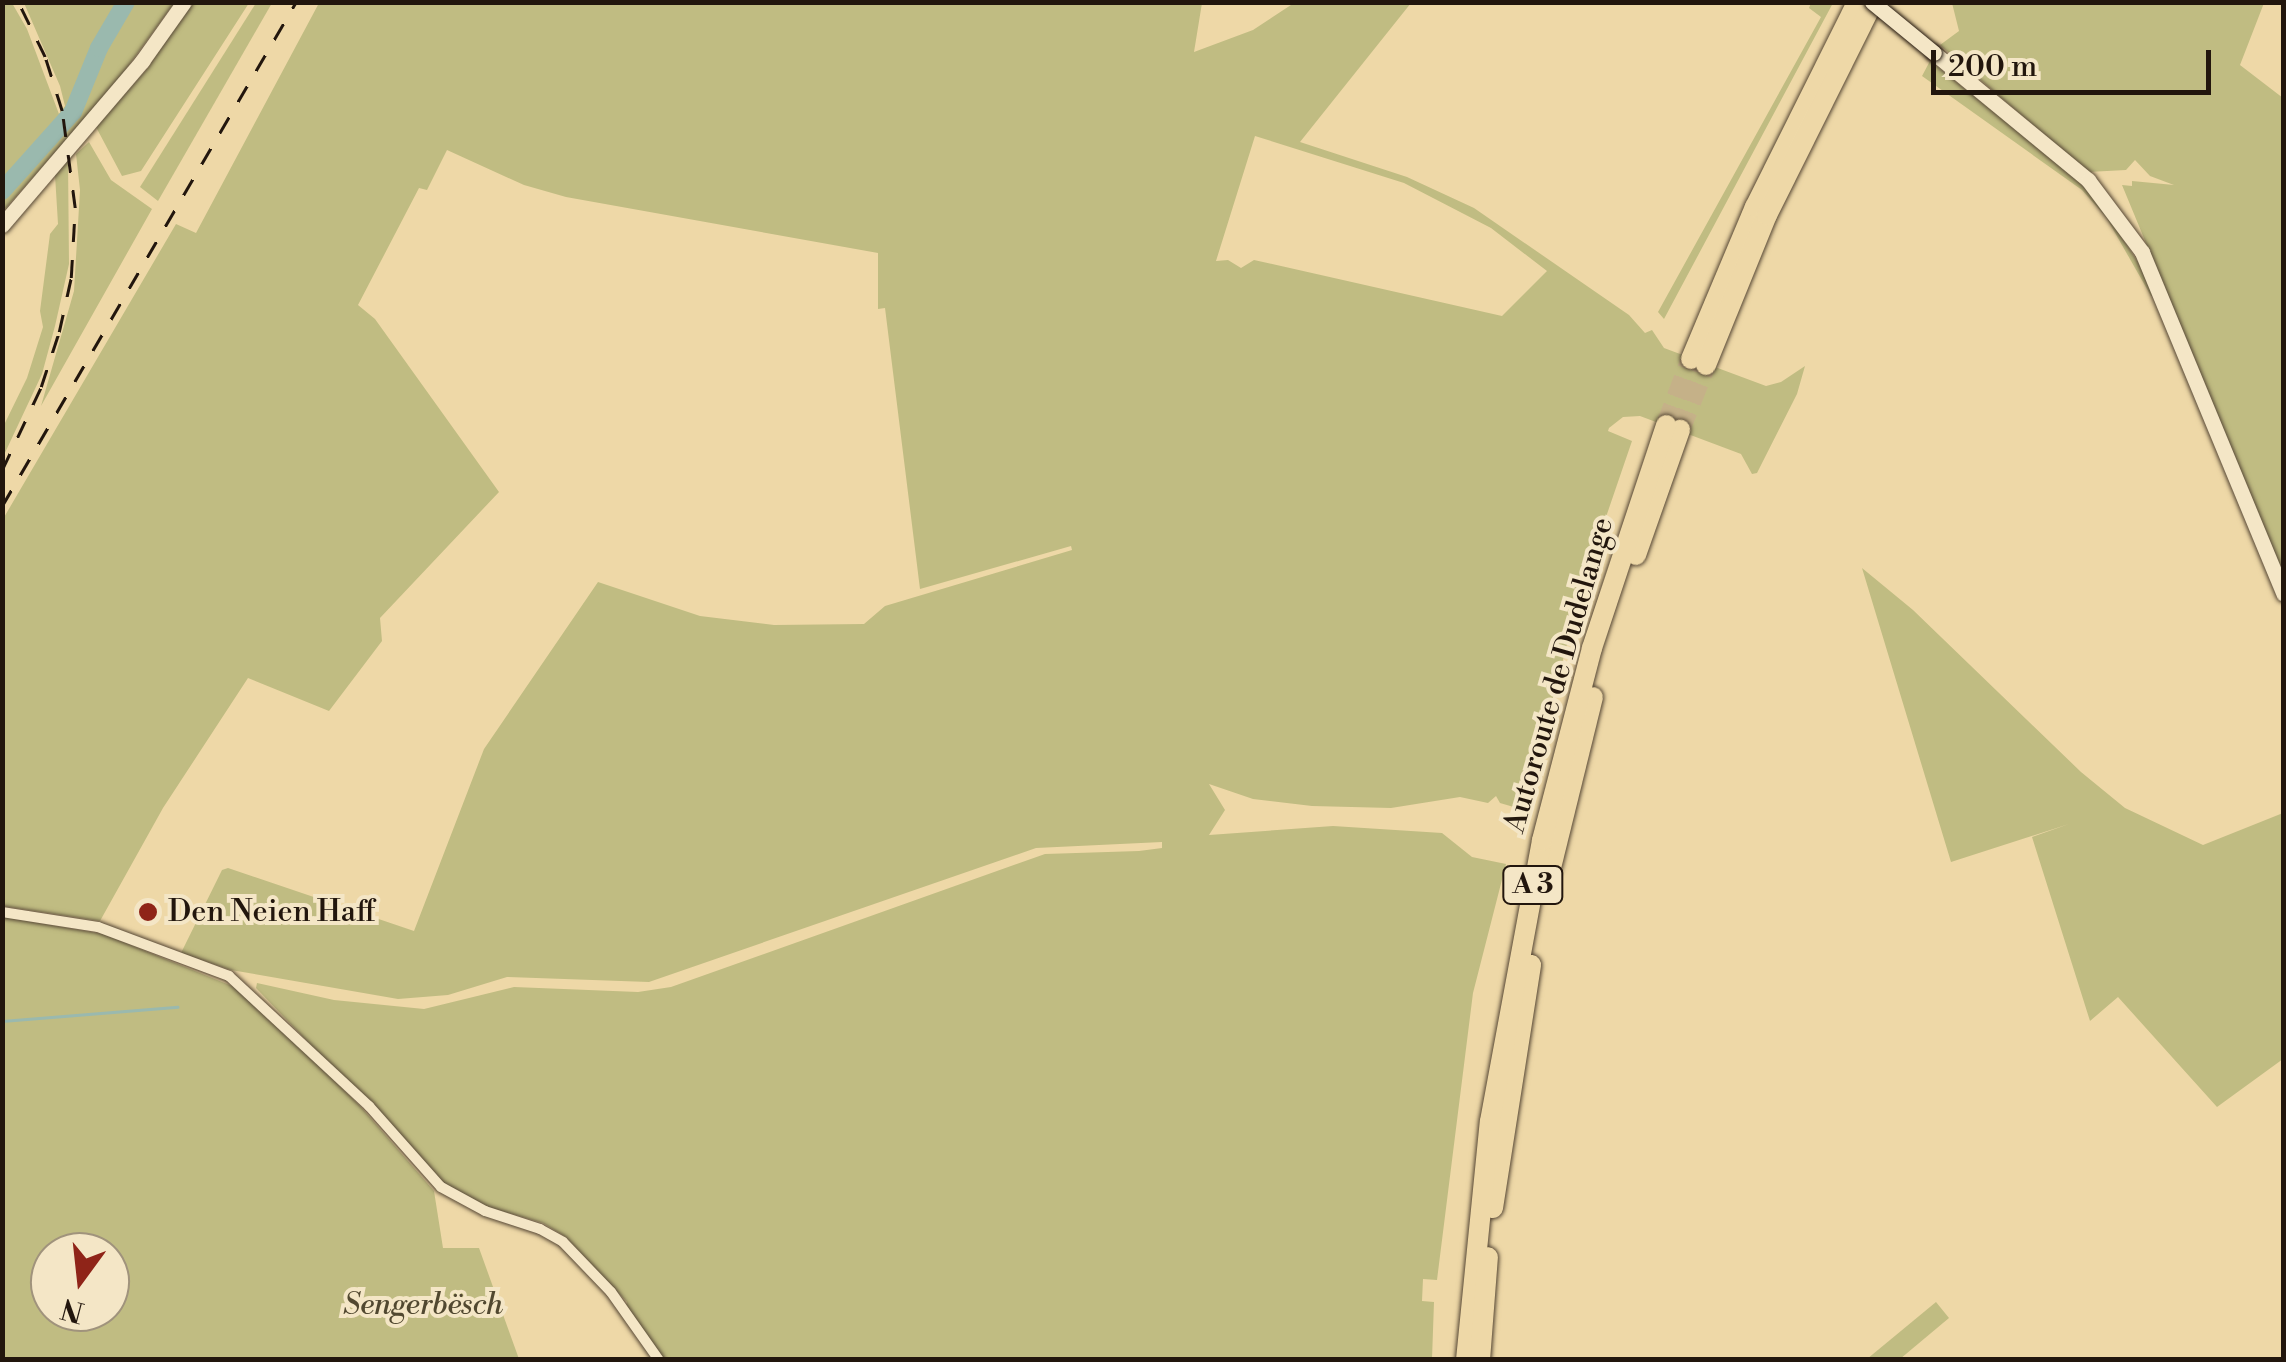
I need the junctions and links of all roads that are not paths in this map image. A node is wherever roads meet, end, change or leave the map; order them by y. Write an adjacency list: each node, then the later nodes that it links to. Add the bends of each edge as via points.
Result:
1 (184, 2): 4 (main road)
2 (1857, 2): 3 (highway, via 1756,207 1699,362)
3 (1872, 2): 5 (main road, bridge, via 2088,180 2142,252)
4 (2, 224)
5 (2284, 594)
6 (2, 912): 7 (street, via 98,927 229,976 369,1106 440,1187 563,1242 611,1292)
7 (659, 1360)
8 (1466, 1360): 9 (highway, Autoroute de Dudelange / A 3, via 1490,1121 1542,840 1592,648 1673,428 1555,847 1505,1125)
9 (1480, 1360)

